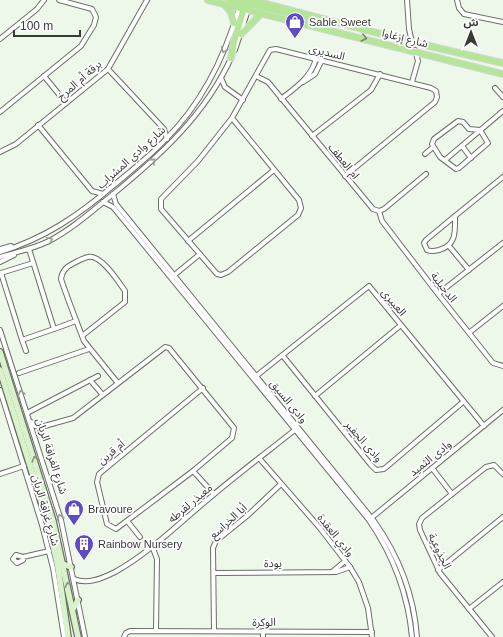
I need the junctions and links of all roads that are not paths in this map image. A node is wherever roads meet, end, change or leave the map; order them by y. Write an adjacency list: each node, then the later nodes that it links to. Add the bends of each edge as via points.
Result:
1 (44, 0): 17 (street, via 37,9)
2 (59, 0): 30 (street, via 92,9 96,20 81,46)
3 (147, 0): 27 (street, برقة أم المرخ)
4 (208, 0): 8 (main road, شارع إزغاوا)
5 (267, 0): 10 (main road)
6 (407, 0): 15 (street)
7 (457, 0): 13 (street, via 464,14)
8 (226, 2): 9 (main road, شارع إزغاوا); 14 (main road)
9 (245, 4): 10 (main road, شارع إزغاوا); 11 (main road, شارع إزغاوا); 12 (main road, via 300,17); 14 (street, شارع وادي المشراب); 16 (street, شارع وادي المشراب); 22 (main road)
10 (272, 5): 12 (main road, شارع إزغاوا)
11 (262, 13): 16 (main road); 20 (main road, شارع إزغاوا, one-way to 20)
12 (322, 18): 18 (main road, شارع إزغاوا)
13 (503, 22)
14 (234, 23): 48 (street, شارع وادي المشراب, one-way to 48, via 224,52 205,89)
15 (409, 29): 18 (street); 19 (street)
16 (241, 34): 22 (street, شارع وادي المشراب)
17 (0, 39)
18 (401, 39): 19 (main road, شارع إزغاوا)
19 (412, 42): 26 (main road, شارع إزغاوا)
20 (415, 50): 21 (main road, شارع إزغاوا); 25 (street)
21 (425, 53): 25 (street); 28 (main road, شارع إزغاوا)
22 (231, 58): 32 (street, شارع وادي المشراب)
23 (316, 58): 24 (street, السديرى); 31 (street, السديرى, via 272,49); 34 (street, via 311,72)
24 (322, 60): 29 (street, السديرى); 34 (street, via 315,74)
25 (418, 61): 33 (street)
26 (503, 63)
27 (108, 68): 41 (street, برقة أم المرخ); 46 (street)
28 (502, 73)
29 (380, 74): 33 (street, السديرى); 49 (street, via 370,90)
30 (44, 76): 41 (street); 43 (street)
31 (256, 76): 39 (street, ام العطف, via 268,82); 40 (street, السديرى)
32 (221, 78): 35 (street); 37 (street, شارع وادي المشراب)
33 (412, 82): 59 (street, السديرى, via 434,89 436,100)
34 (301, 83): 39 (street)
35 (225, 87): 37 (street); 40 (street)
36 (495, 88): 38 (street)
37 (214, 89): 63 (street, شارع وادي المشراب, one-way to 37, via 175,140)
38 (503, 97)
39 (281, 99): 49 (street, ام العطف)
40 (243, 100): 44 (street, السديرى)
41 (66, 104): 45 (street, برقة أم المرخ)
42 (503, 111): 47 (street)
43 (0, 112)
44 (232, 118): 57 (street); 69 (street, السديرى, via 198,161 160,198 161,208)
45 (38, 125): 53 (street, برقة أم المرخ, via 11,147); 61 (street)
46 (164, 129): 48 (street); 50 (street)
47 (480, 130): 51 (street); 52 (street, via 471,130 462,121 457,121 434,139); 55 (street, via 488,143)
48 (174, 131): 50 (street, شارع وادي المشراب)
49 (312, 136): 59 (street, ام العطف)
50 (167, 139): 62 (street, شارع وادي المشراب)
51 (462, 146): 55 (street); 56 (street)
52 (432, 148): 54 (street); 56 (street)
53 (0, 152)
54 (425, 154)
55 (472, 158): 56 (street, via 458,169 453,168)
56 (445, 160)
57 (274, 170): 69 (street); 75 (street, السديرى, via 299,200 301,210 298,215 224,274 214,272)
58 (426, 174): 66 (street)
59 (345, 176): 66 (street, ام العطف, via 371,208)
60 (503, 177): 67 (street)
61 (92, 190): 62 (street); 65 (street)
62 (103, 194): 65 (street, شارع وادي المشراب)
63 (113, 194): 64 (street, شارع وادي المشراب); 80 (street, وادى السيق, via 116,204)
64 (103, 202): 73 (street, شارع وادي المشراب, one-way to 64, via 65,231); 80 (street, وادى السيق, via 113,207)
65 (93, 203): 68 (street, شارع وادي المشراب, via 67,222)
66 (379, 211): 81 (street, الدحيلية, via 382,221)
67 (455, 216): 71 (street, via 455,236); 71 (street, via 424,243 430,252)
68 (31, 241): 72 (street); 74 (street, شارع وادي المشراب)
69 (188, 241): 75 (street, السديرى)
70 (503, 243): 79 (street)
71 (449, 246): 79 (street)
72 (0, 249)
73 (29, 249): 76 (street, شارع وادي المشراب); 77 (street, شارع وادي المشراب); 78 (street)
74 (0, 252)
75 (200, 254): 80 (street)
76 (0, 257)
77 (0, 262)
78 (33, 263): 85 (street); 89 (street, via 1,273)
79 (469, 270): 81 (street)
80 (173, 276): 98 (street, وادى السيق)
81 (438, 294): 87 (street, الدحيلية)
82 (503, 306): 87 (street)
83 (76, 321): 85 (street); 88 (street); 88 (street, via 61,279 62,273 69,266 88,257 95,257 125,291 125,302)
84 (401, 325): 93 (street, العبيرى, via 369,286); 104 (street); 105 (street, العبيرى)
85 (54, 329): 89 (street)
86 (0, 330): 107 (street, شارع الغرافة الريان, one-way to 86)
87 (470, 332): 94 (street, الدحيلية, via 493,363)
88 (82, 336): 90 (street)
89 (22, 340): 91 (street)
90 (89, 349): 96 (street); 100 (street)
91 (26, 351)
92 (0, 352): 130 (main road, شارع الغرافة الريان, one-way to 92, via 45,492)
93 (283, 356): 98 (street, العبيرى); 104 (street, وادى الجفير)
94 (503, 366)
95 (0, 370): 148 (main road, via 48,523 58,567)
96 (19, 373)
97 (98, 376): 99 (street)
98 (255, 377): 111 (street, وادى السيق)
99 (90, 380): 103 (street); 107 (street)
100 (118, 382): 101 (street, أم قرين, via 165,347 169,348); 103 (street, أم قرين)
101 (203, 388): 116 (street, أم قرين, via 234,428 234,432 232,438); 124 (street, أم قرين, via 99,474 97,482 107,524 116,529)
102 (0, 390): 114 (street, شارع غرافة الريان)
103 (102, 394): 110 (street, أم قرين, via 73,418)
104 (315, 396): 105 (street, وادى الجفير, via 376,470 384,469)
105 (463, 402): 109 (street, العبيرى)
106 (503, 410): 109 (street, وادى الثميد)
107 (28, 412): 108 (street, شارع الغرافة الريان)
108 (31, 422): 110 (street); 112 (street, شارع الغرافة الريان)
109 (484, 426): 115 (street, وادى الثميد)
110 (40, 427): 112 (street)
111 (297, 428): 113 (street, معيذر لقرطه); 123 (street, وادى السيق)
112 (35, 435): 131 (street, شارع الغرافة الريان, one-way to 112, via 61,520)
113 (259, 458): 119 (street, وادي العقدة); 120 (street, معيذر لقرطه)
114 (24, 466): 117 (street); 127 (street, شارع غرافة الريان)
115 (432, 468): 121 (street); 123 (street, وادى الثميد)
116 (193, 471): 120 (street); 124 (street, أم قرين)
117 (0, 474)
118 (503, 474): 121 (street, الجذوعية, via 497,467 488,465)
119 (281, 484): 129 (street, وادي العقدة); 135 (street, أبا الخراسع, via 216,541 212,548)
120 (214, 494): 126 (street, معيذر لقرطه)
121 (452, 494): 133 (street, الجذوعية, via 422,518 420,524 420,530)
122 (503, 517): 133 (street)
123 (370, 519): 154 (street, وادى السيق, via 402,586); 155 (street, وادى السيق, via 388,543 402,570 412,605)
124 (128, 522): 125 (street)
125 (140, 537)
126 (152, 546): 137 (street, معيذر لقرطه, via 116,571); 143 (street, via 157,559)
127 (49, 551): 128 (street); 147 (street, شارع غرافة الريان)
128 (24, 557)
129 (345, 561): 132 (street, وادي العقدة); 134 (street)
130 (63, 564): 131 (main road); 141 (main road, شارع الغرافة الريان, one-way to 130)
131 (72, 567): 136 (street, شارع الغرافة الريان)
132 (350, 567): 134 (street, يودة, via 341,572); 146 (street, وادي العقدة, via 359,582 368,608)
133 (438, 570): 142 (street, الجذوعية)
134 (332, 572): 135 (street, يودة)
135 (214, 573): 144 (street, أبا الخراسع)
136 (74, 579): 137 (street); 139 (street, شارع الغرافة الريان)
137 (87, 582): 139 (street, معيذر لقرطه)
138 (503, 582): 142 (street)
139 (76, 589): 140 (street, شارع الغرافة الريان)
140 (78, 600): 141 (main road); 150 (street, شارع الغرافة الريان)
141 (73, 609): 149 (main road, شارع الغرافة الريان)
142 (470, 609): 156 (street, الجذوعية)
143 (156, 631): 144 (street, الوكرة); 151 (street, الوكرة, via 127,632)
144 (214, 631): 145 (street, الوكرة)
145 (263, 631): 146 (street, الوكرة); 152 (street)
146 (372, 632): 153 (street, وادي العقدة)
147 (64, 637)
148 (68, 637)
149 (78, 637)
150 (85, 637)
151 (124, 637)
152 (263, 637)
153 (372, 637)
154 (412, 637)
155 (417, 637)
156 (492, 637)

